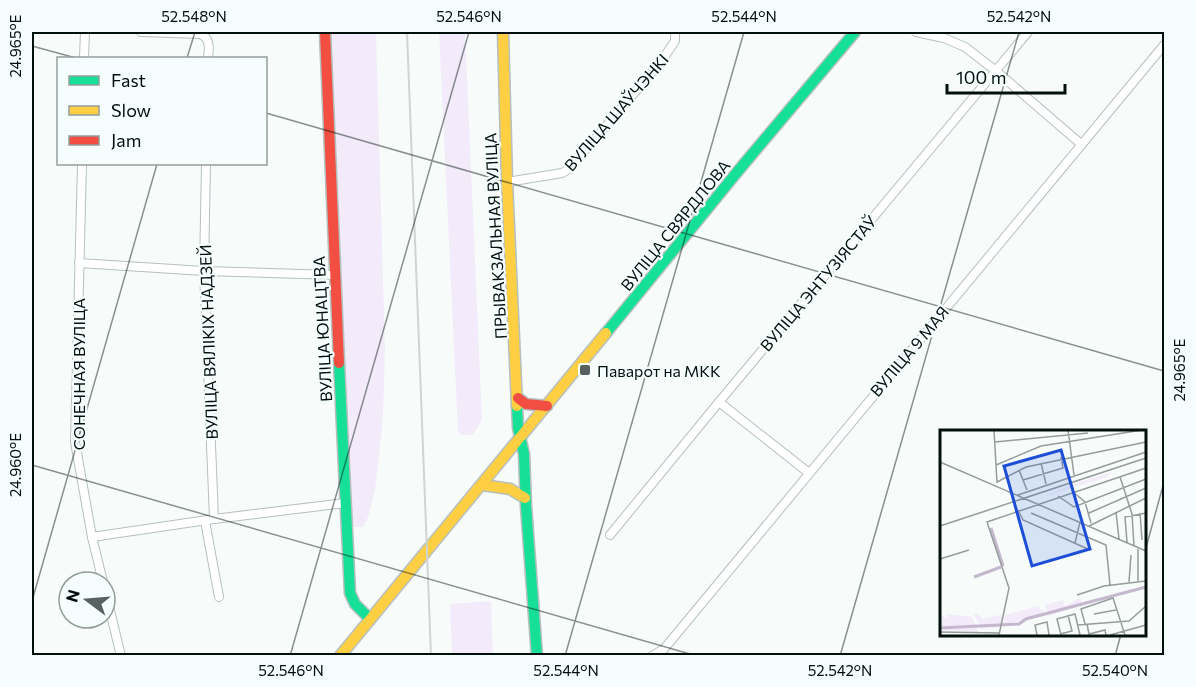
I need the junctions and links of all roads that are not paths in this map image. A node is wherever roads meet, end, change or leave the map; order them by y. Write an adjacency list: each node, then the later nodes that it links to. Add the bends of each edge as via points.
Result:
1 (85, 32): 10 (street)
2 (141, 32): 11 (street, via 200,34 208,40)
3 (325, 32): 19 (street, ВУЛІЦА ЮНАЦТВА)
4 (503, 32): 16 (street, ПРЫВАКЗАЛЬНАЯ ВУЛІЦА)
5 (675, 32): 16 (street, ВУЛІЦА ШАЎЧЭНКІ, via 675,41 660,63 569,169)
6 (855, 32): 22 (street, ВУЛІЦА СВЯРДЛОВА)
7 (916, 32): 12 (street, via 964,47)
8 (1028, 32): 12 (street, ВУЛІЦА ЭНТУЗІЯСТАЎ)
9 (1164, 45): 13 (street, ВУЛІЦА 9 МАЯ)
10 (84, 57)
11 (208, 57)
12 (996, 71): 13 (street); 21 (street, ВУЛІЦА ЭНТУЗІЯСТАЎ)
13 (1081, 144): 24 (street, ВУЛІЦА 9 МАЯ)
14 (81, 165): 17 (street, СОНЕЧНАЯ ВУЛІЦА)
15 (206, 165): 18 (street, ВУЛІЦА ВЯЛІКІХ НАДЗЕЙ)
16 (507, 182): 20 (street, ПРЫВАКЗАЛЬНАЯ ВУЛІЦА)
17 (79, 263): 18 (street); 30 (street, СОНЕЧНАЯ ВУЛІЦА, via 75,442)
18 (204, 271): 19 (street); 28 (street, ВУЛІЦА ВЯЛІКІХ НАДЗЕЙ)
19 (334, 275): 27 (street, ВУЛІЦА ЮНАЦТВА)
20 (518, 398): 22 (street, via 526,404); 23 (street, ПРЫВАКЗАЛЬНАЯ ВУЛІЦА)
21 (719, 402): 24 (street); 29 (street, ВУЛІЦА ЭНТУЗІЯСТАЎ)
22 (547, 406): 23 (street, ВУЛІЦА СВЯРДЛОВА)
23 (520, 439): 25 (street, ВУЛІЦА СВЯРДЛОВА); 26 (street)
24 (809, 473): 38 (street, ВУЛІЦА 9 МАЯ, via 664,649)
25 (483, 484): 26 (street, via 507,487); 33 (street, ВУЛІЦА СВЯРДЛОВА)
26 (525, 498): 37 (street)
27 (345, 503): 28 (street); 33 (street, ВУЛІЦА ЮНАЦТВА, via 350,593)
28 (209, 520): 30 (street); 32 (street, ВУЛІЦА ВЯЛІКІХ НАДЗЕЙ)
29 (610, 535)
30 (92, 537): 31 (street, СОНЕЧНАЯ ВУЛІЦА)
31 (100, 570)
32 (219, 597)
33 (370, 619): 36 (street, ВУЛІЦА СВЯРДЛОВА)
34 (115, 630): 35 (street)
35 (121, 656)
36 (340, 656)
37 (537, 656)
38 (652, 656)

